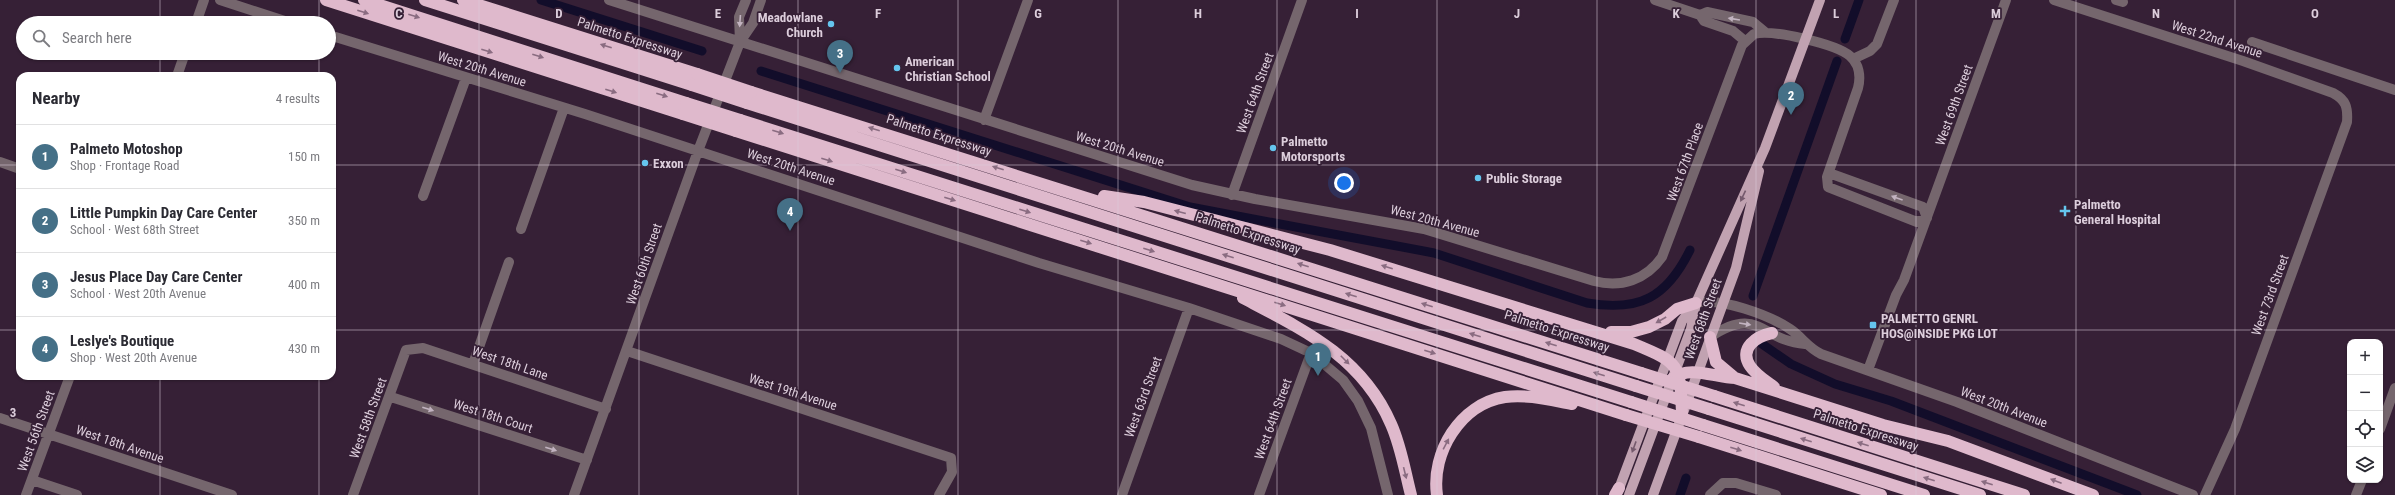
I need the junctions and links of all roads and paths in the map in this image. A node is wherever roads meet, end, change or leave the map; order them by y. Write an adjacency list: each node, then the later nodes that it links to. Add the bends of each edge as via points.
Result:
1 (204, 0): 18 (street)
2 (220, 0): 19 (street)
3 (326, 0): 35 (highway, one-way to 35)
4 (364, 0): 35 (highway, one-way to 35)
5 (425, 0): 30 (highway)
6 (463, 0): 30 (highway, Palmetto Expressway, one-way to 6)
7 (609, 0): 24 (street, West 20th Avenue)
8 (746, 0): 24 (street, West 60th Street, one-way to 24, via 740,17)
9 (761, 0): 24 (street, West 60th Street, via 753,23)
10 (1028, 0): 36 (street)
11 (1302, 0): 44 (street, West 64th Street)
12 (1655, 0): 17 (street)
13 (1820, 0): 22 (main road, West 68th Street)
14 (1894, 0): 26 (street, via 1877,44 1870,51)
15 (2006, 0): 46 (street, West 69th Street)
16 (2054, 0): 33 (street, West 22nd Avenue, via 2333,92)
17 (1700, 15): 20 (street, one-way to 17, via 1753,22 1707,12); 23 (street, via 1704,21 1733,31)
18 (198, 16)
19 (269, 16)
20 (1766, 32): 22 (street, via 1781,33); 23 (street, via 1754,34)
21 (336, 37): 29 (street, West 20th Avenue)
22 (1805, 40): 26 (street, via 1832,47); 38 (main road, West 68th Street)
23 (1745, 41): 49 (street, West 67th Place, via 1668,246 1653,268)
24 (740, 42): 36 (street, West 20th Avenue); 39 (street, West 60th Street)
25 (2252, 42): 31 (street, West 22nd Avenue)
26 (1853, 59): 42 (street, via 1859,72 1859,84)
27 (183, 60): 28 (street)
28 (178, 72)
29 (466, 78): 34 (street, West 20th Avenue); 45 (street)
30 (695, 80): 32 (highway, Palmetto Expressway, bridge)
31 (2395, 90)
32 (749, 97): 43 (highway, Palmetto Expressway, one-way to 32); 98 (highway, one-way to 32, bridge, via 1636,386)
33 (2345, 102): 102 (street, West 73rd Street, via 2348,111 2347,122 2235,429)
34 (564, 108): 39 (street, West 20th Avenue); 47 (street)
35 (684, 108): 37 (highway, bridge)
36 (984, 120): 44 (street, West 20th Avenue, via 1188,184)
37 (738, 126): 50 (highway, one-way to 50); 97 (highway, one-way to 97, bridge)
38 (1765, 148): 51 (main road, West 68th Street, one-way to 51); 52 (main road, West 68th Street, via 1736,268)
39 (698, 151): 53 (street, West 20th Avenue, via 1039,263); 59 (street, West 60th Street)
40 (0, 162): 41 (street)
41 (16, 168)
42 (1829, 173): 46 (street, one-way to 42, via 1923,207); 46 (street, via 1826,184 1830,189 1918,222)
43 (1061, 188): 54 (highway, one-way to 43, via 1330,250 1144,202); 99 (highway, Palmetto Expressway, one-way to 43, bridge)
44 (1232, 195): 49 (street, West 20th Avenue, via 1424,229 1601,283)
45 (423, 196)
46 (1927, 218): 63 (street, West 69th Street)
47 (521, 229)
48 (509, 262): 62 (street)
49 (1633, 281)
50 (1216, 283): 73 (highway, one-way to 73); 91 (highway, one-way to 91, via 1309,333 1356,370 1376,396 1391,424)
51 (1696, 303): 52 (street, West 20th Avenue, via 1707,300); 54 (highway, one-way to 54, via 1677,309 1649,327 1631,332); 61 (main road, West 68th Street, via 1682,321); 65 (main road, West 68th Street, via 1691,329)
52 (1723, 303): 56 (main road, West 68th Street); 57 (street, West 20th Avenue, via 1786,326)
53 (1189, 308): 60 (street, West 20th Avenue, via 1281,339); 88 (street, West 63rd Street)
54 (1600, 332): 61 (highway)
55 (1772, 333): 56 (street, West 20th Avenue, one-way to 55, via 1726,326 1742,322); 57 (street, West 20th Avenue, via 1792,343); 69 (highway, via 1754,340 1748,348 1747,359 1756,372)
56 (1710, 337): 64 (main road, West 68th Street); 66 (highway, via 1716,362)
57 (1805, 344): 63 (street, West 20th Avenue, via 1829,357)
58 (406, 350): 62 (street, West 18th Lane, via 423,348); 70 (street, West 58th Street)
59 (627, 351): 71 (street, West 60th Street); 87 (street, West 19th Avenue, via 951,458 952,472)
60 (1311, 352): 89 (street, West 64th Street); 90 (street, West 20th Avenue, via 1343,380 1358,401 1371,428)
61 (1667, 358): 65 (highway); 81 (main road, West 68th Street, one-way to 81)
62 (472, 364): 71 (street, West 18th Lane)
63 (1868, 370): 101 (street, West 20th Avenue)
64 (1697, 372): 65 (highway); 66 (highway, via 1720,378); 72 (main road, West 68th Street)
65 (1675, 374): 72 (highway); 81 (main road, West 68th Street)
66 (1735, 378): 69 (highway)
67 (69, 380): 76 (street, West 56th Street)
68 (2395, 388): 75 (street)
69 (1780, 392): 100 (highway, one-way to 69, via 1948,441 1884,425)
70 (390, 397): 77 (street, West 18th Court, one-way to 77); 85 (street, West 58th Street)
71 (606, 409): 77 (street, West 60th Street)
72 (1682, 413): 93 (main road, West 68th Street)
73 (1626, 415): 92 (highway, one-way to 73, via 1437,465 1444,445 1455,428 1470,413 1486,404 1504,397 1523,396); 96 (highway, one-way to 96, bridge)
74 (0, 418): 76 (street, West 18th Avenue)
75 (2383, 421)
76 (49, 434): 78 (street, West 56th Street); 80 (street, West 18th Avenue)
77 (587, 460): 86 (street, West 60th Street)
78 (32, 480): 82 (street, West 56th Street); 83 (street)
79 (2361, 483): 103 (street)
80 (216, 493): 84 (street, West 18th Avenue)
81 (1620, 493)
82 (26, 495)
83 (77, 495)
84 (232, 495)
85 (353, 495)
86 (574, 495)
87 (939, 495)
88 (1122, 495)
89 (1259, 495)
90 (1388, 495)
91 (1411, 495)
92 (1437, 495)
93 (1653, 495)
94 (1710, 495): 95 (street, via 1723,483 1736,483)
95 (1776, 495)
96 (1881, 495)
97 (1924, 495)
98 (1980, 495)
99 (2024, 495)
100 (2093, 495)
101 (2193, 495)
102 (2205, 495)
103 (2356, 495)

